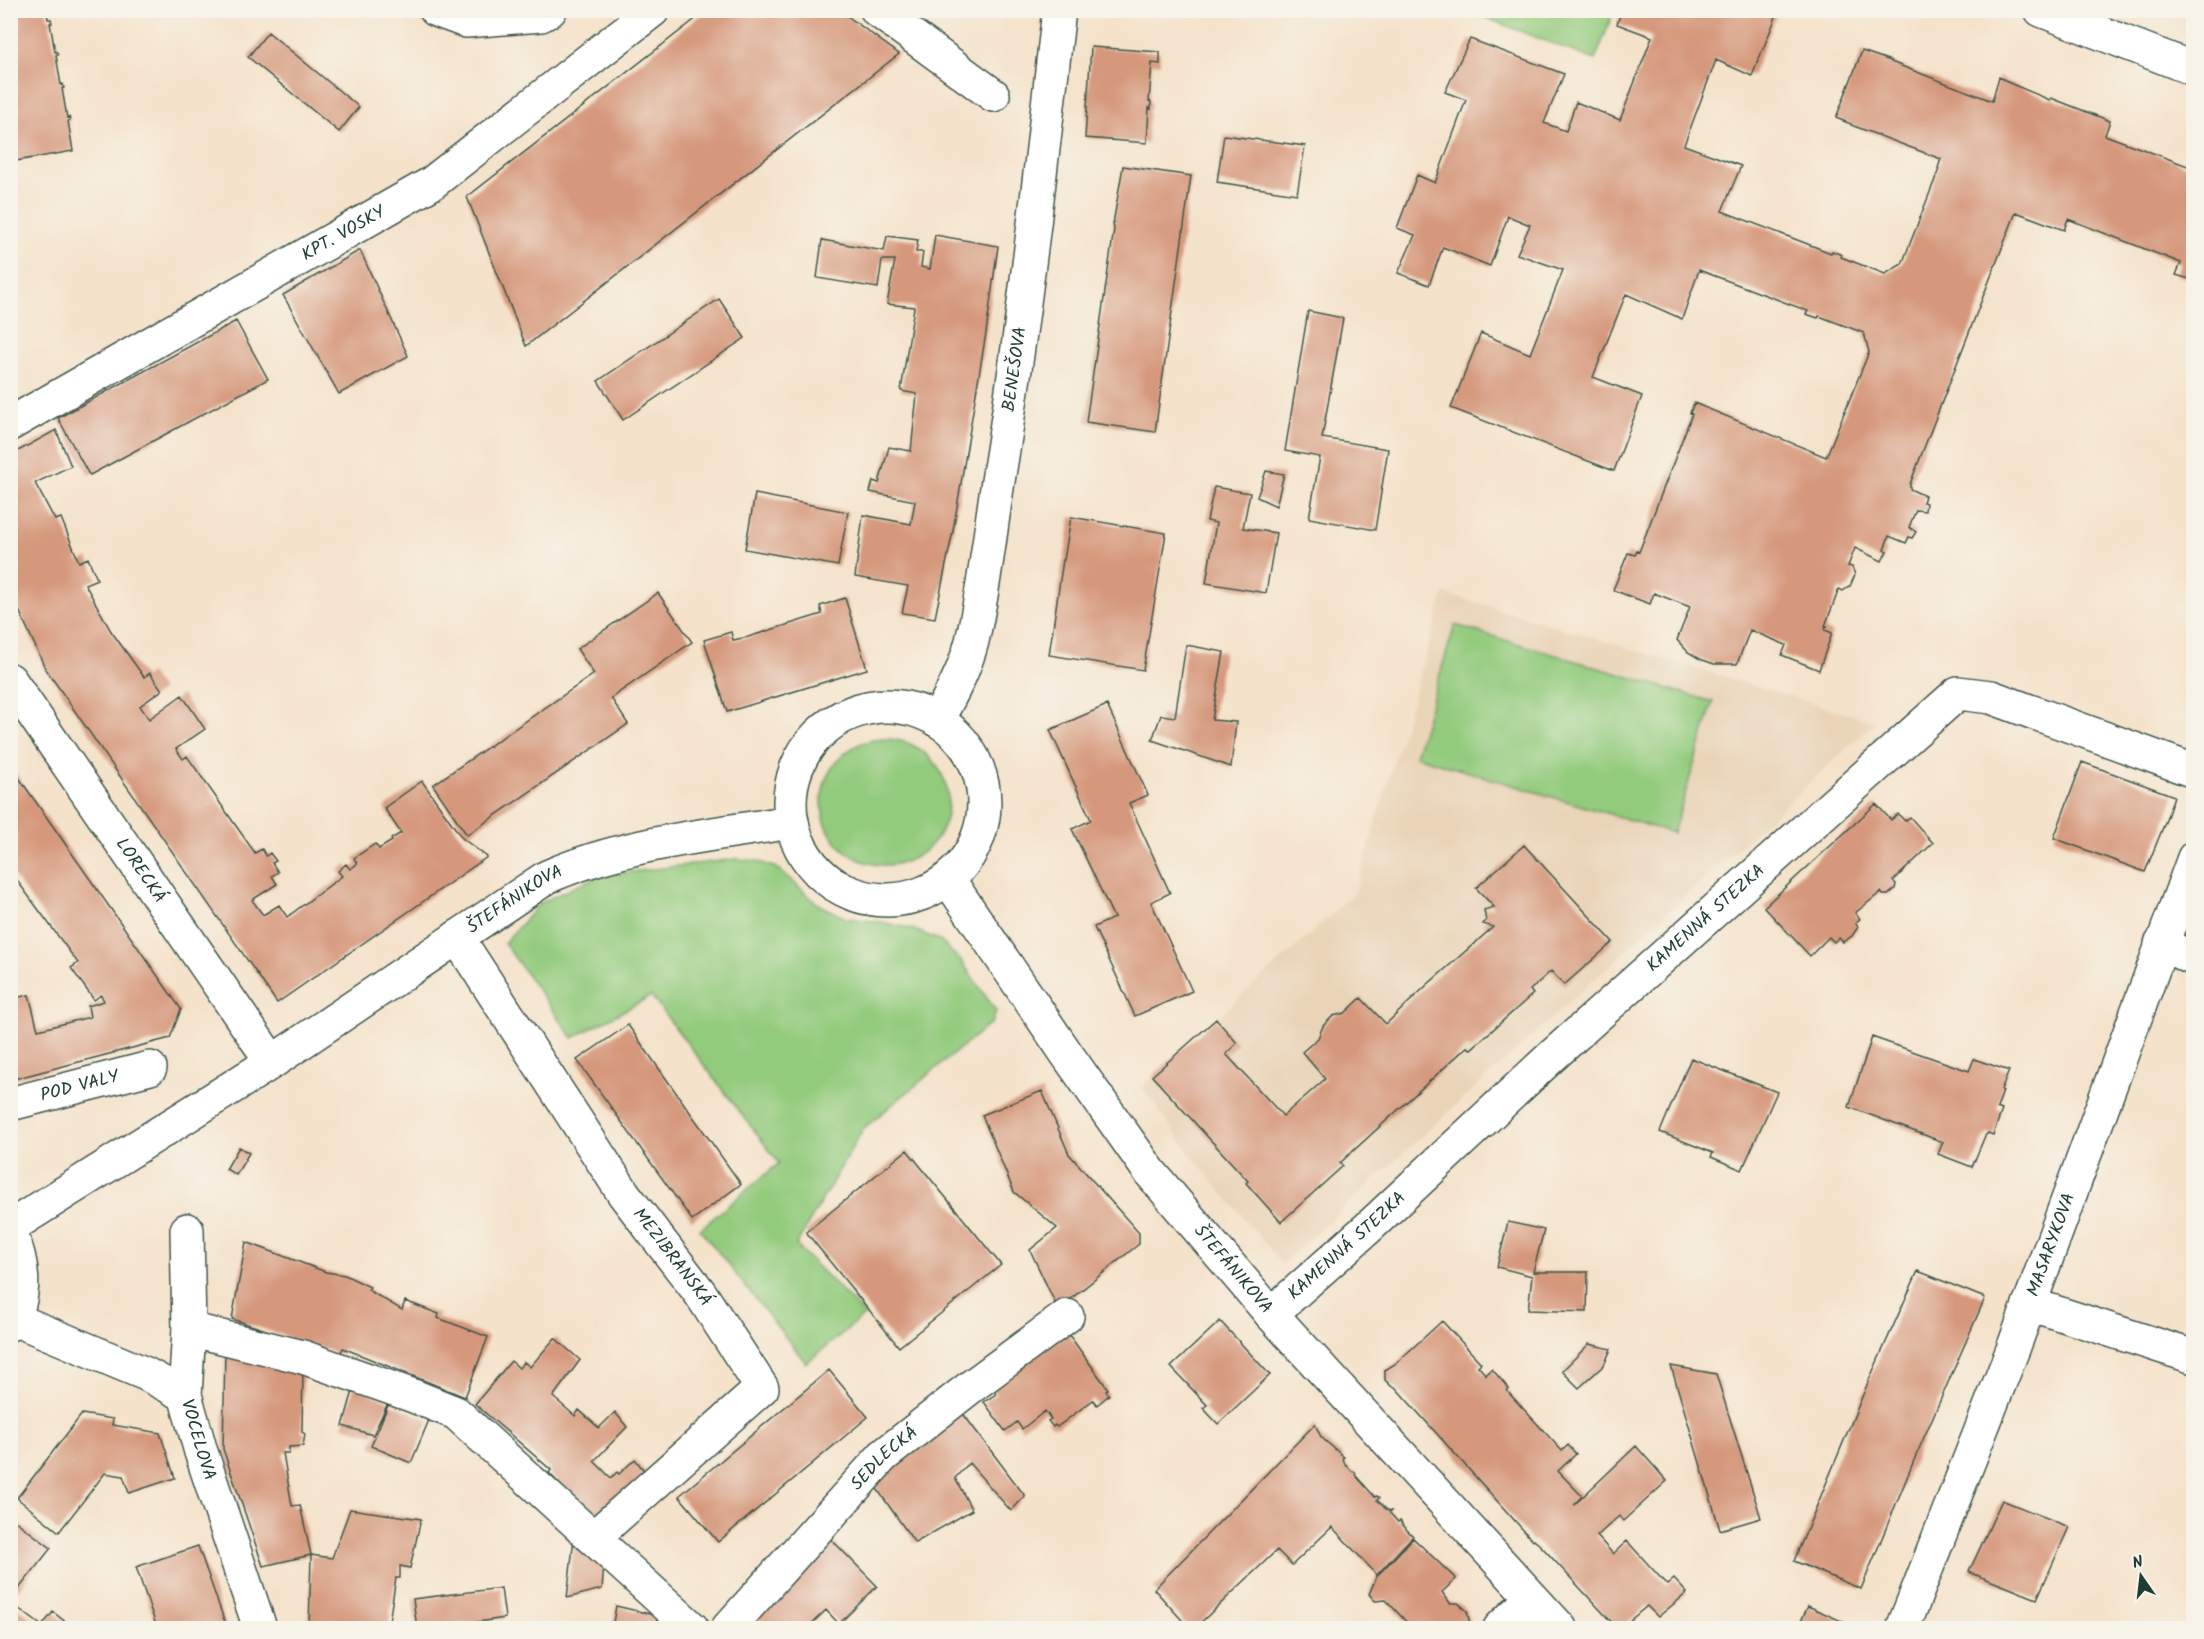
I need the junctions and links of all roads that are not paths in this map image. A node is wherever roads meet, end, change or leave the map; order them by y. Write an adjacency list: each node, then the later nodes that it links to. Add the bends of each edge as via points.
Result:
1 (436, 10): 2 (street, via 466,21 541,15)
2 (550, 10)
3 (653, 10): 9 (street, KPT. VOSKY, via 432,183)
4 (877, 10): 8 (street)
5 (1059, 10): 11 (street, BENEŠOVA, via 1018,360 972,641)
6 (2041, 10): 7 (street)
7 (2193, 69)
8 (993, 95)
9 (10, 424)
10 (10, 680): 19 (street, LORECKÁ)
11 (937, 720): 13 (street, via 911,709 884,706 857,711 822,729 798,764 790,790); 15 (street, via 957,736 973,758 982,783 984,809 978,836 966,859)
12 (2193, 771): 26 (street, KAMENNÁ STEZKA, via 1991,698 1958,693)
13 (792, 822): 15 (street, via 811,863 829,881 852,893 876,899 901,899 931,890); 16 (street, ŠTEFÁNIKOVA, via 629,850 573,865 547,877)
14 (2193, 858): 17 (street, MASARYKOVA)
15 (948, 879): 26 (street, ŠTEFÁNIKOVA, via 1150,1172)
16 (457, 937): 19 (street, ŠTEFÁNIKOVA); 32 (street, MEZIBRANSKÁ, via 624,1194 700,1293 762,1388)
17 (2161, 944): 18 (street); 25 (street, MASARYKOVA)
18 (2193, 959)
19 (272, 1062): 22 (street, ŠTEFÁNIKOVA)
20 (150, 1068): 21 (street, POD VALY)
21 (10, 1104)
22 (10, 1227)
23 (187, 1230): 29 (street)
24 (10, 1232): 28 (street, via 22,1274 21,1297)
25 (2029, 1304): 30 (street); 39 (street, MASARYKOVA)
26 (1271, 1314): 33 (street, ŠTEFÁNIKOVA)
27 (1067, 1316): 36 (street, SEDLECKÁ, via 883,1456)
28 (12, 1322): 31 (street, VOCELOVA, via 146,1374)
29 (189, 1329): 31 (street); 32 (street, via 303,1356 456,1413)
30 (2193, 1357)
31 (185, 1395): 34 (street, VOCELOVA)
32 (593, 1538): 35 (street)
33 (1532, 1598): 37 (street); 38 (street, ŠTEFÁNIKOVA)
34 (260, 1629)
35 (692, 1629)
36 (728, 1629)
37 (1500, 1629)
38 (1560, 1629)
39 (1903, 1629)

